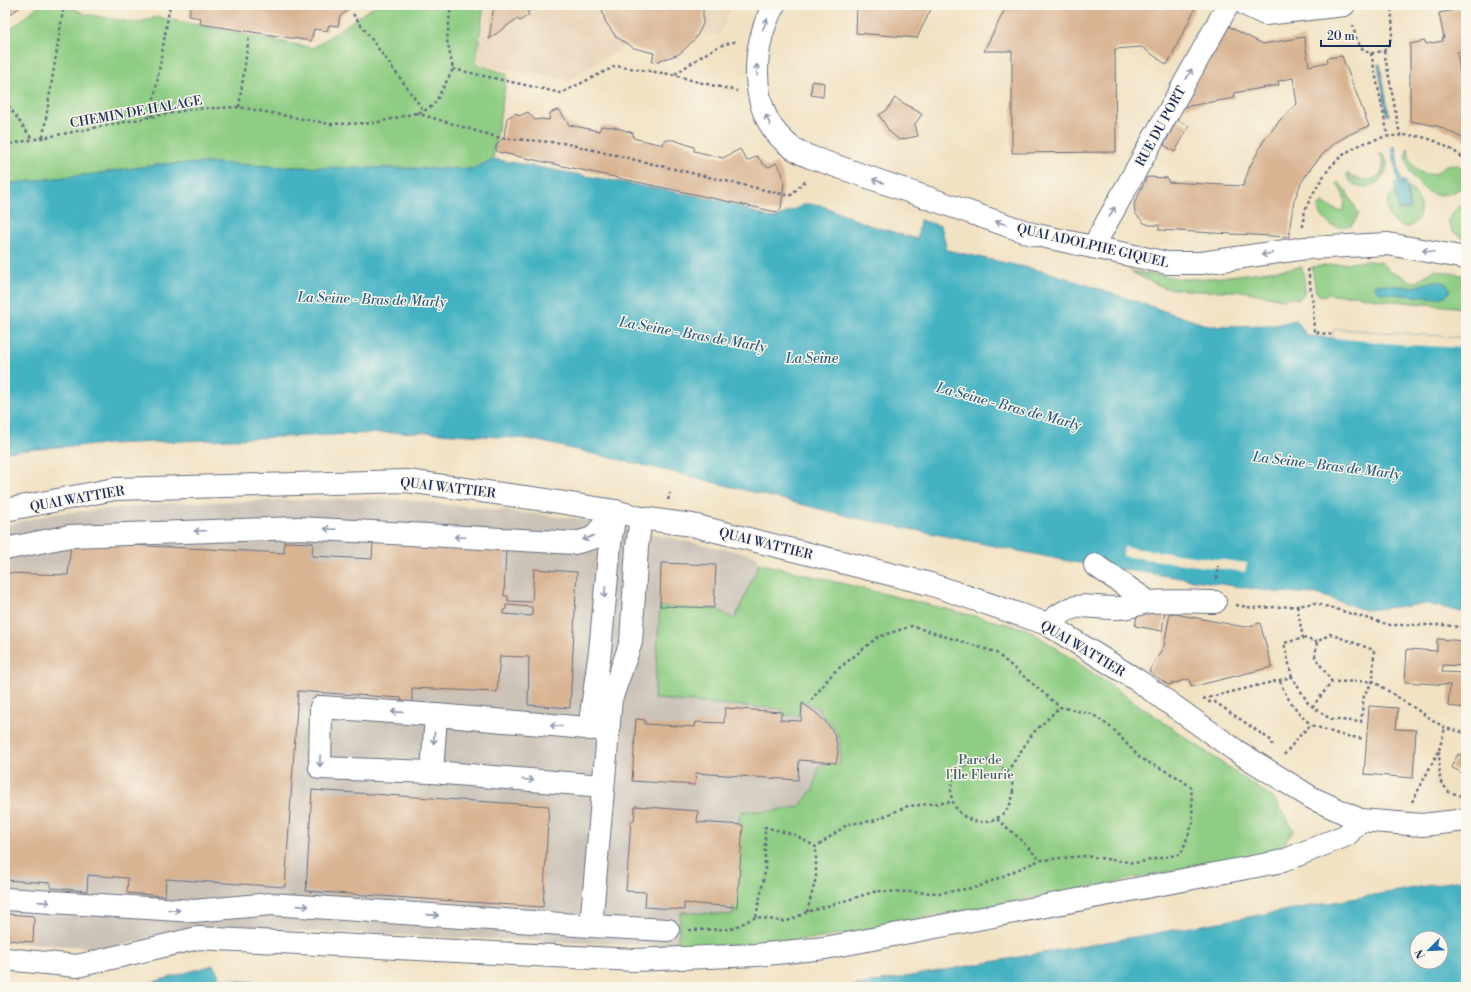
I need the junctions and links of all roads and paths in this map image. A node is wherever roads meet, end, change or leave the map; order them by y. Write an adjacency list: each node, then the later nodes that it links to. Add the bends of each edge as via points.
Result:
1 (64, 5): 25 (path)
2 (170, 5): 22 (path)
3 (451, 5): 15 (path, via 447,40)
4 (774, 5): 12 (street, QUAI ADOLPHE GIQUEL, one-way to 4)
5 (1228, 5): 30 (street, RUE DU PORT, one-way to 5)
6 (1246, 5): 7 (street, via 1265,14)
7 (1344, 5)
8 (1391, 5): 13 (path, via 1392,37)
9 (353, 14): 20 (path)
10 (249, 36): 19 (path)
11 (1356, 38): 14 (path, via 1363,49)
12 (759, 44): 16 (path, via 738,41 719,46); 30 (street, QUAI ADOLPHE GIQUEL, one-way to 12, via 1032,234 797,152 782,140 770,125 764,109 757,74)
13 (1384, 51): 14 (path); 23 (path)
14 (1371, 53): 24 (path)
15 (453, 69): 16 (path, via 561,93 616,66); 20 (path, CHEMIN DE HALAGE, via 434,105)
16 (675, 75): 17 (path)
17 (744, 92)
18 (5, 101): 26 (path)
19 (239, 107): 21 (path, CHEMIN DE HALAGE, via 330,124 375,123); 22 (path, CHEMIN DE HALAGE, via 192,109)
20 (424, 111): 21 (path, CHEMIN DE HALAGE)
21 (416, 113): 29 (path, via 500,138 563,143 790,196)
22 (150, 117): 25 (path, CHEMIN DE HALAGE)
23 (1400, 135): 24 (path); 28 (path, via 1434,140)
24 (1388, 136): 31 (path, via 1371,140 1351,151 1335,162 1321,179 1309,200 1303,223)
25 (43, 137): 26 (path, CHEMIN DE HALAGE)
26 (32, 139): 27 (path, CHEMIN DE HALAGE)
27 (5, 144)
28 (1466, 160)
29 (807, 178)
30 (1093, 246): 31 (street, QUAI ADOLPHE GIQUEL, one-way to 30, via 1201,263 1167,264)
31 (1306, 248): 32 (street, QUAI ADOLPHE GIQUEL, one-way to 31, via 1388,244); 33 (path, via 1314,332)
32 (1466, 258)
33 (1334, 335)
34 (5, 510): 35 (street, QUAI WATTIER, via 115,489 406,481)
35 (615, 511): 36 (street, QUAI WATTIER); 37 (street, one-way to 37, via 592,538 575,543 299,528 70,536); 56 (street, one-way to 56, via 600,651)
36 (641, 518): 42 (street, QUAI WATTIER, via 692,525 930,584); 56 (street, via 631,642)
37 (5, 549)
38 (1095, 565): 39 (street)
39 (1148, 602): 40 (street); 42 (street, via 1120,608 1083,605 1073,607 1061,612)
40 (1215, 602): 41 (path, via 1253,608)
41 (1297, 606): 43 (path, via 1315,603 1390,624); 44 (path)
42 (1047, 624): 69 (street, QUAI WATTIER, via 1140,682 1235,750 1312,798)
43 (1466, 628)
44 (1303, 638): 45 (path); 46 (path, via 1284,643)
45 (1317, 642): 48 (path, via 1330,634 1374,650); 49 (path, via 1315,657)
46 (1292, 677): 47 (path); 51 (path)
47 (1280, 681): 54 (path, via 1283,691 1295,709); 59 (path, via 1200,701 1215,702 1272,741)
48 (1373, 681): 49 (path); 51 (path, via 1364,696 1361,722 1330,719); 55 (path)
49 (1332, 682): 51 (path)
50 (810, 703): 52 (path, via 833,674 878,637 912,626 995,652)
51 (1312, 706)
52 (1060, 707): 63 (path, via 1033,733); 72 (path, via 1092,714 1113,729 1140,758 1191,787 1193,824 1181,854 1135,863 1085,856)
53 (436, 715): 56 (street, one-way to 53); 62 (street, one-way to 62); 62 (street, one-way to 62, via 321,707 320,768)
54 (1311, 725): 58 (path, via 1341,735); 61 (path, via 1302,732)
55 (1445, 728): 57 (path); 60 (path)
56 (599, 730): 64 (street)
57 (1466, 733)
58 (1364, 739)
59 (1272, 747)
60 (1439, 750): 65 (path, via 1440,781 1449,792); 67 (path)
61 (1284, 756)
62 (432, 772): 64 (street, one-way to 64)
63 (1007, 772): 66 (path, via 990,761 971,762 959,770 951,782); 68 (path, via 1012,782 1011,803)
64 (603, 786): 76 (street)
65 (1466, 796)
66 (952, 802): 68 (path, via 957,812 966,819 976,822); 71 (path, via 908,806 874,820 848,824)
67 (1411, 805)
68 (997, 819): 72 (path)
69 (1360, 820): 70 (street, QUAI WATTIER, via 1422,825); 79 (street, via 1347,835 1283,861 825,948 756,955 634,960 198,938 77,966)
70 (1466, 820)
71 (816, 847): 74 (path, via 816,878); 75 (path, via 795,835 765,827 765,872)
72 (1040, 860): 74 (path, via 978,887 940,893 877,891)
73 (5, 899): 76 (street, one-way to 76, via 194,911 271,904)
74 (807, 912): 75 (path, via 786,922)
75 (756, 918): 78 (path, via 731,929)
76 (591, 926): 77 (street)
77 (668, 930)
78 (697, 930)
79 (5, 959)

